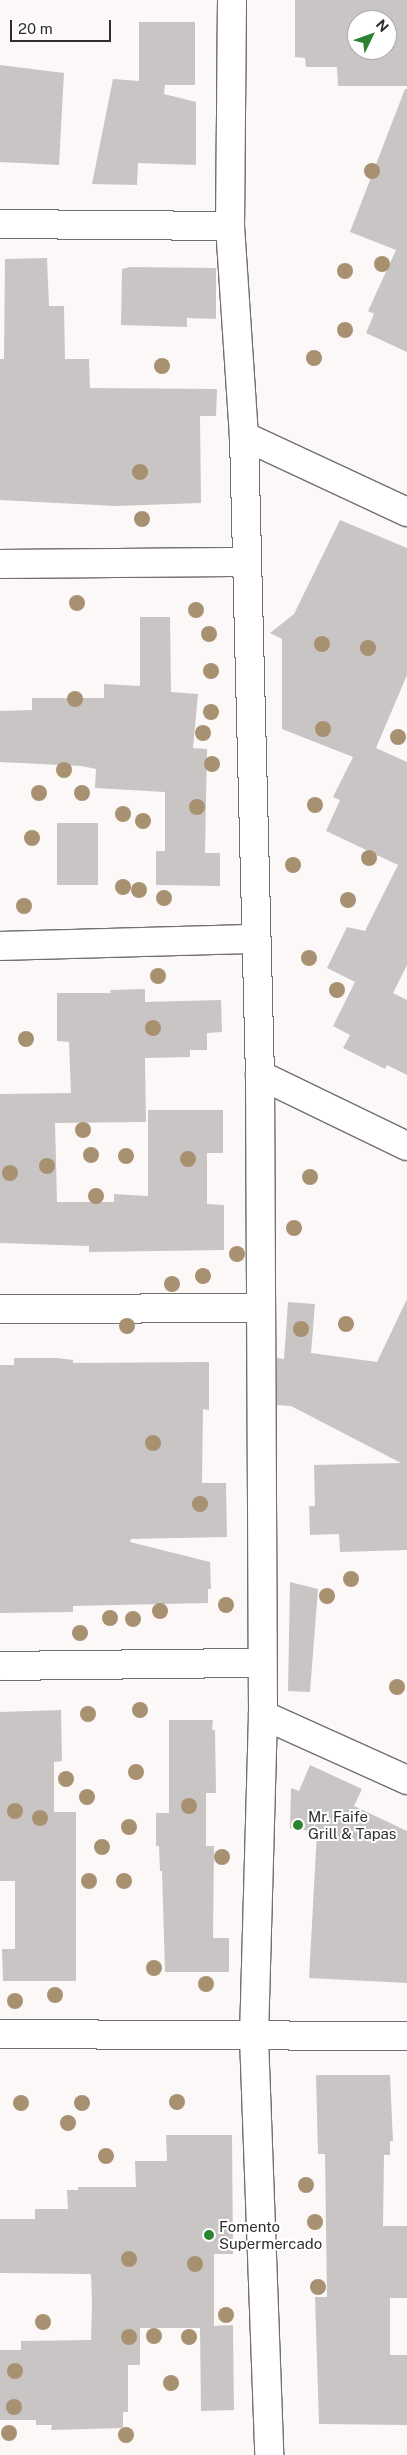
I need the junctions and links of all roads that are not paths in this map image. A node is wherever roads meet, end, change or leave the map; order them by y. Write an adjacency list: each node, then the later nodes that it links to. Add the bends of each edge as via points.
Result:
1 (232, 0): 3 (street)
2 (0, 224): 3 (street)
3 (230, 226): 4 (street)
4 (244, 436): 5 (street); 6 (street)
5 (407, 512)
6 (247, 562): 7 (street); 8 (street)
7 (0, 564)
8 (254, 939): 9 (street); 10 (street)
9 (0, 946)
10 (260, 1075): 11 (street); 12 (street)
11 (407, 1146)
12 (261, 1308): 13 (street); 14 (street)
13 (0, 1309)
14 (260, 1663): 15 (street); 16 (street)
15 (0, 1666)
16 (263, 1715): 17 (street); 20 (street)
17 (407, 1780)
18 (0, 2034): 20 (street)
19 (407, 2036): 20 (street)
20 (254, 2037): 21 (street)
21 (269, 2455)

